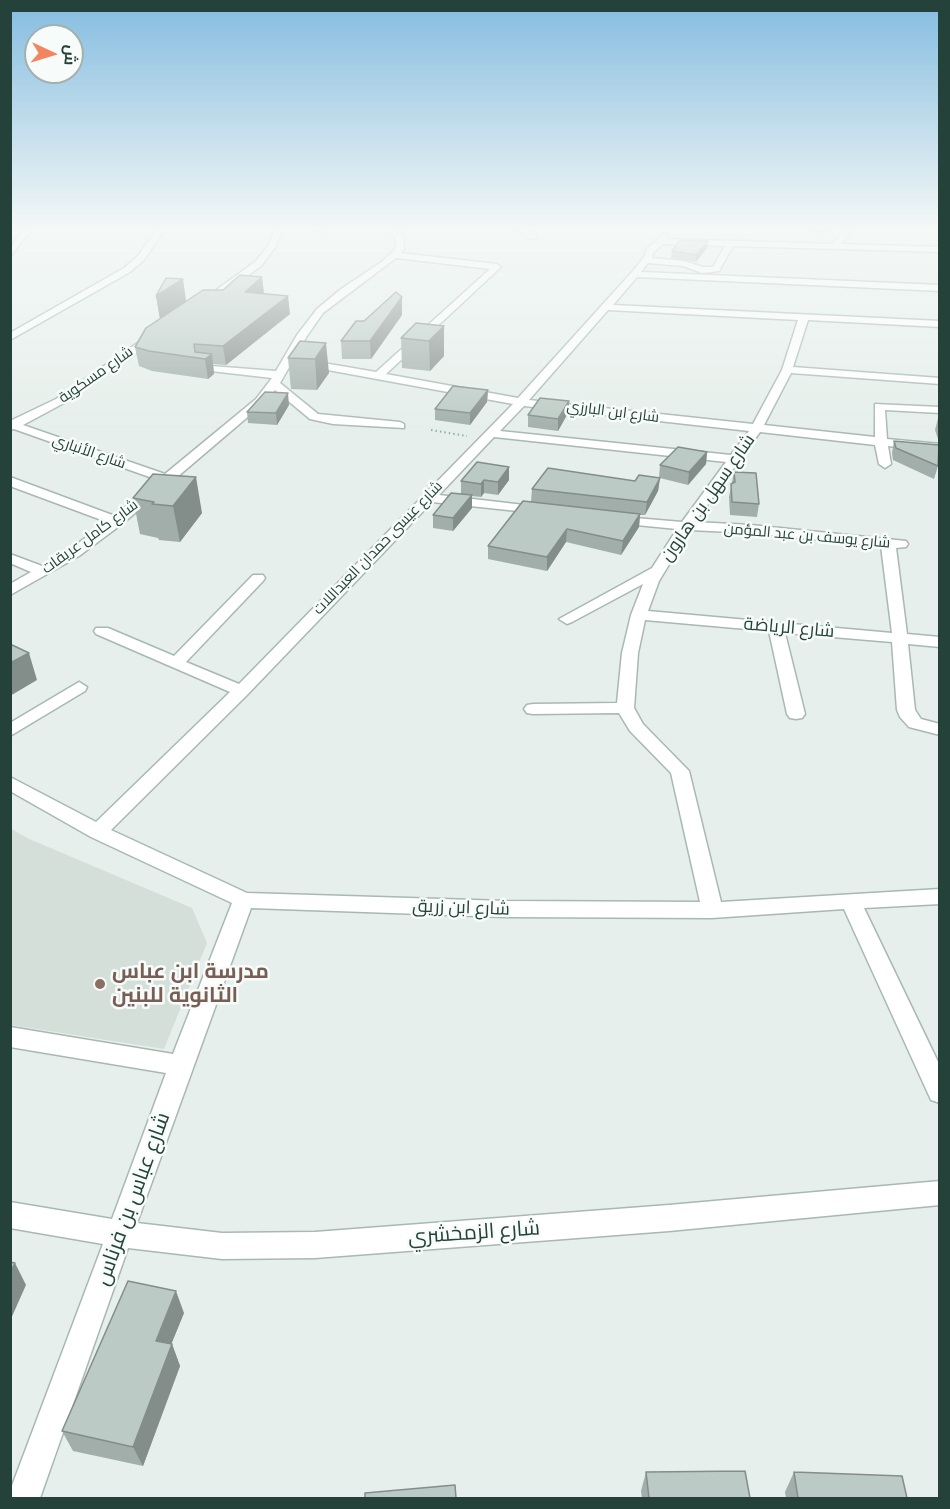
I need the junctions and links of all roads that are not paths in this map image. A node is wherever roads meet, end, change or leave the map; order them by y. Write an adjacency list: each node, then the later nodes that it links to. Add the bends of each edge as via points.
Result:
1 (81, 296): 11 (street)
2 (212, 296): 7 (street)
3 (337, 296): 12 (street, شارع كامل عريقات, via 320,311)
4 (465, 296): 15 (street)
5 (614, 296): 6 (street, شارع عيسى حمدان العبداللات)
6 (604, 307): 8 (street); 18 (street, شارع عيسى حمدان العبداللات)
7 (194, 309)
8 (804, 317): 9 (street); 14 (street, شارع سهل بن هارون)
9 (939, 324)
10 (165, 329): 20 (street, شارع مسكوية, via 60,401)
11 (10, 337)
12 (289, 361): 15 (street, شارع ابن البارزي); 16 (street, شارع كامل عريقات)
13 (202, 367): 16 (street)
14 (787, 370): 17 (street); 22 (street, شارع سهل بن هارون)
15 (379, 375): 18 (street, شارع ابن البارزي)
16 (277, 380): 21 (street, via 314,417); 28 (street, شارع كامل عريقات, via 260,401)
17 (939, 381)
18 (521, 402): 22 (street, شارع ابن البارزي); 23 (street, شارع عيسى حمدان العبداللات)
19 (939, 410): 24 (street, via 879,406)
20 (11, 425): 28 (street, شارع الأنباري)
21 (400, 426)
22 (756, 429): 24 (street, شارع ابن البارزي); 26 (street, شارع سهل بن هارون)
23 (486, 436): 26 (street); 30 (street, شارع عيسى حمدان العبداللات)
24 (881, 442): 25 (street, شارع ابن البارزي); 27 (street)
25 (939, 448)
26 (734, 459): 34 (street, شارع سهل بن هارون)
27 (885, 464)
28 (167, 479): 33 (street, شارع كامل عريقات)
29 (10, 482): 33 (street)
30 (427, 497): 31 (street); 48 (street, شارع عيسى حمدان العبداللات)
31 (555, 513)
32 (602, 518): 34 (street, شارع يوسف بن عبد المؤمن)
33 (117, 521): 37 (street, شارع كامل عريقات)
34 (685, 526): 36 (street, شارع سهل بن هارون); 44 (street, شارع يوسف بن عبد المؤمن, via 894,544)
35 (10, 558): 37 (street)
36 (659, 570): 40 (street, شارع سهل بن هارون); 41 (street)
37 (43, 572): 39 (street, شارع كامل عريقات)
38 (258, 578): 46 (street)
39 (10, 591)
40 (639, 615): 42 (street, شارع الرياضة); 49 (street, شارع سهل بن هارون, via 630,653)
41 (567, 618)
42 (776, 627): 44 (street, شارع الرياضة); 51 (street)
43 (102, 631): 46 (street)
44 (900, 638): 45 (street, شارع الرياضة); 52 (street, via 909,717)
45 (939, 642)
46 (176, 663): 48 (street)
47 (79, 687): 53 (street)
48 (242, 692): 55 (street, شارع عيسى حمدان العبداللات)
49 (625, 708): 50 (street); 59 (street, via 636,727 680,771)
50 (533, 709)
51 (796, 714)
52 (939, 730)
53 (10, 731)
54 (10, 783): 55 (street, شارع ابن زريق)
55 (98, 832): 57 (street, شارع ابن زريق)
56 (939, 896): 58 (street, شارع ابن زريق)
57 (244, 900): 59 (street, شارع ابن زريق, via 506,909); 61 (street, شارع عباس بن فرناس)
58 (851, 902): 59 (street, شارع ابن زريق); 62 (street)
59 (712, 910)
60 (10, 1037): 61 (street)
61 (181, 1065): 65 (street, شارع عباس بن فرناس)
62 (939, 1093)
63 (939, 1193): 65 (street, شارع الزمخشري, via 315,1245 222,1246)
64 (10, 1215): 65 (street, شارع الزمخشري)
65 (121, 1234): 66 (street, شارع عباس بن فرناس)
66 (24, 1498)

